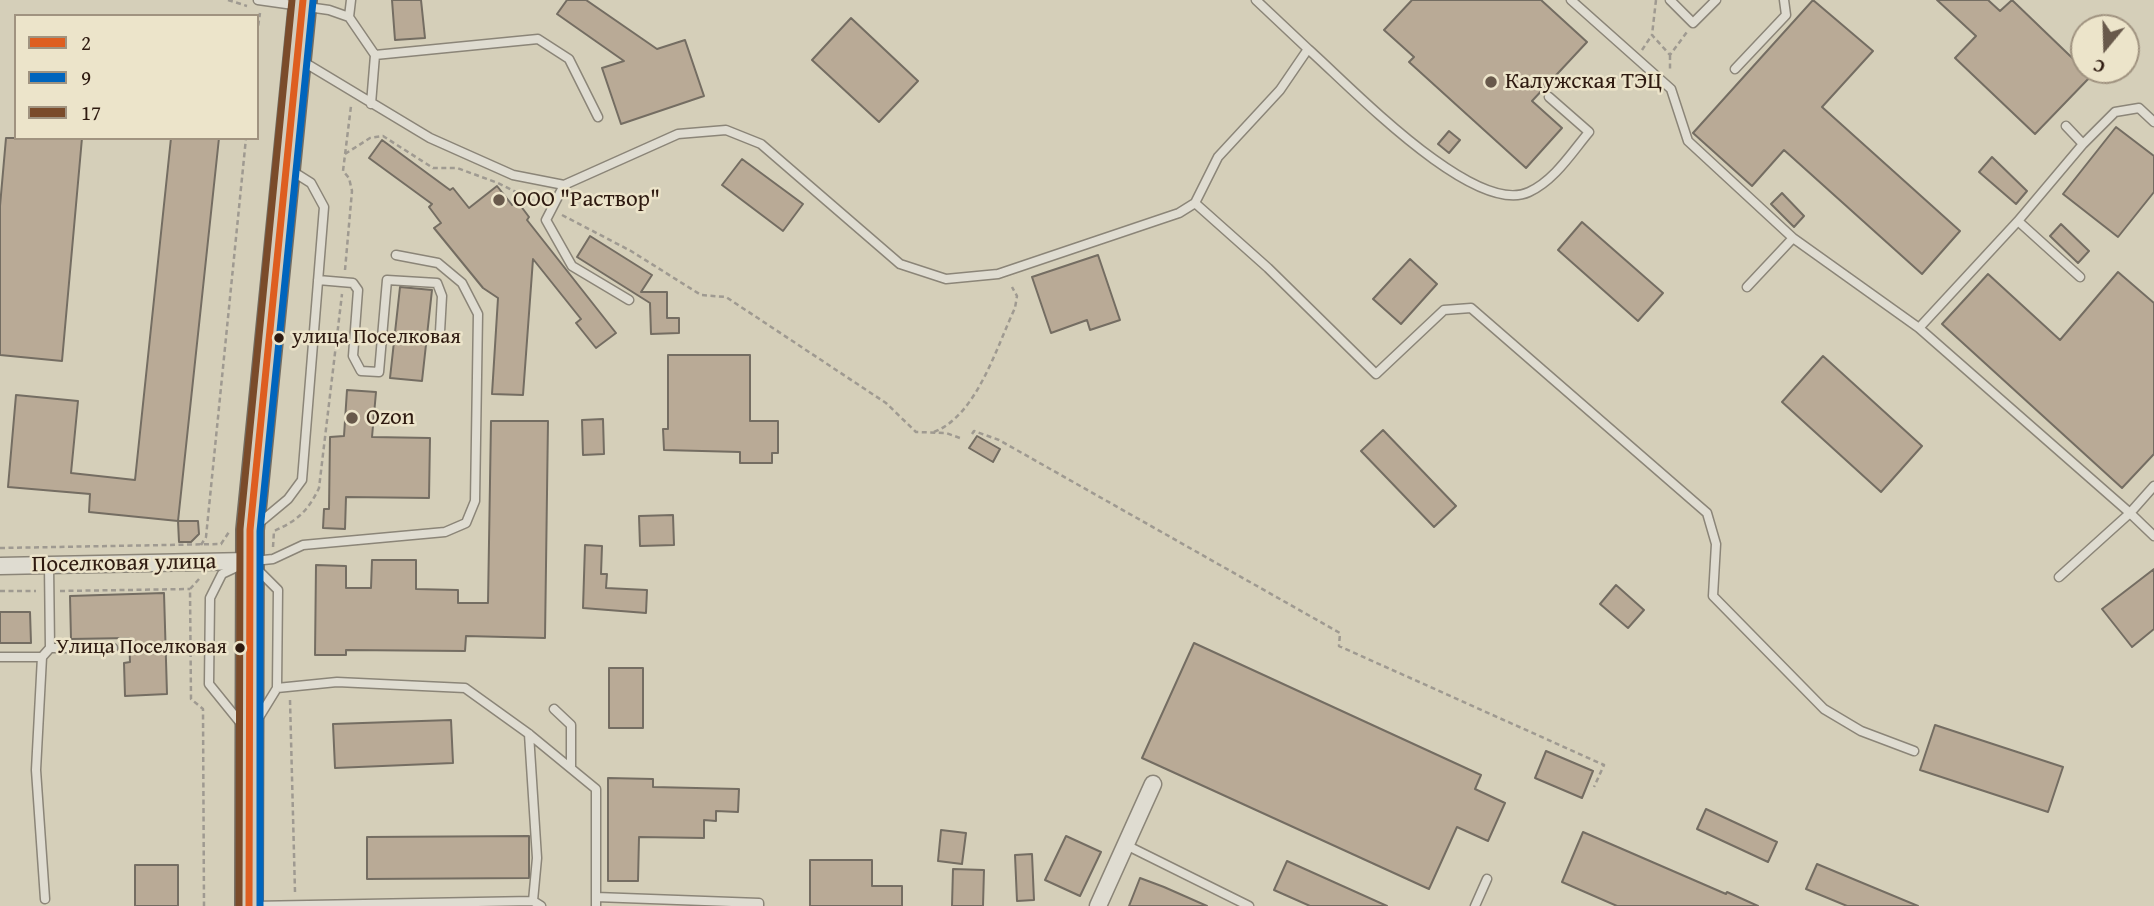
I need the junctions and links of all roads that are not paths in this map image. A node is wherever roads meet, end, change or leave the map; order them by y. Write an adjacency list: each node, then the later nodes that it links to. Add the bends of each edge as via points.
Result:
1 (351, 0): 9 (lane)
2 (1256, 0): 10 (lane)
3 (1571, 0): 24 (lane, via 1671,89 1688,141)
4 (1670, 0): 5 (lane, via 1693,23)
5 (1716, 0)
6 (1784, 0): 13 (lane, via 1786,15)
7 (303, 3): 8 (lane); 9 (lane); 12 (main road)
8 (260, 4)
9 (349, 17): 11 (lane)
10 (1308, 49): 14 (lane, via 1437,164 1490,191 1527,193 1548,180 1589,132); 22 (lane, via 1280,90 1218,157)
11 (375, 55): 15 (lane); 16 (lane, via 538,39 569,59)
12 (296, 58): 15 (lane); 20 (main road)
13 (1735, 69)
14 (1549, 97)
15 (371, 104): 21 (lane, via 430,138 513,175)
16 (598, 117)
17 (2154, 122): 19 (lane, via 2139,108 2115,112)
18 (2066, 126): 19 (lane)
19 (2083, 144): 23 (lane)
20 (284, 166): 27 (lane, via 311,183 324,207); 34 (main road)
21 (564, 185): 22 (lane, via 678,134 726,130 761,144 900,264 946,278 998,274 1179,213); 29 (lane, via 546,220 572,266)
22 (1195, 203): 48 (lane, via 1376,374 1444,310 1471,308 1707,513 1716,544 1713,596 1824,709 1861,731)
23 (2018, 221): 26 (lane); 30 (lane)
24 (1793, 238): 28 (lane); 30 (lane)
25 (396, 255): 36 (lane, via 438,263 462,283 478,314 475,501 466,523 445,532 303,545 273,559)
26 (2080, 276)
27 (318, 280): 31 (lane, via 353,283 358,290 353,356 361,371 379,372 387,280 438,283); 34 (lane, via 302,480 288,499)
28 (1747, 287)
29 (629, 300)
30 (1919, 328): 33 (lane)
31 (440, 332)
32 (2154, 486): 33 (lane)
33 (2130, 513): 35 (lane); 39 (lane)
34 (250, 530): 36 (main road)
35 (2154, 536)
36 (249, 561): 37 (street, Поселковая улица); 44 (lane, via 278,590); 46 (main road); 46 (lane, via 222,574 210,598 208,645 209,684)
37 (49, 565): 38 (street, Поселковая улица); 40 (lane)
38 (0, 566)
39 (2059, 577)
40 (50, 648): 41 (lane); 43 (lane)
41 (113, 648)
42 (0, 657): 43 (lane)
43 (42, 657): 53 (lane, via 36,770)
44 (277, 688): 46 (lane); 47 (lane, via 337,682 465,688)
45 (554, 709): 49 (lane, via 571,725)
46 (249, 734): 57 (main road)
47 (529, 734): 49 (lane); 55 (lane)
48 (1914, 751)
49 (571, 768): 54 (lane, via 596,789)
50 (1153, 783): 51 (street)
51 (1126, 845): 59 (street); 60 (lane)
52 (1487, 879): 61 (lane)
53 (45, 899)
54 (596, 902): 58 (lane)
55 (537, 903): 56 (lane)
56 (447, 904): 57 (lane)
57 (249, 906)
58 (759, 906)
59 (1098, 906)
60 (1249, 906)
61 (1475, 906)

